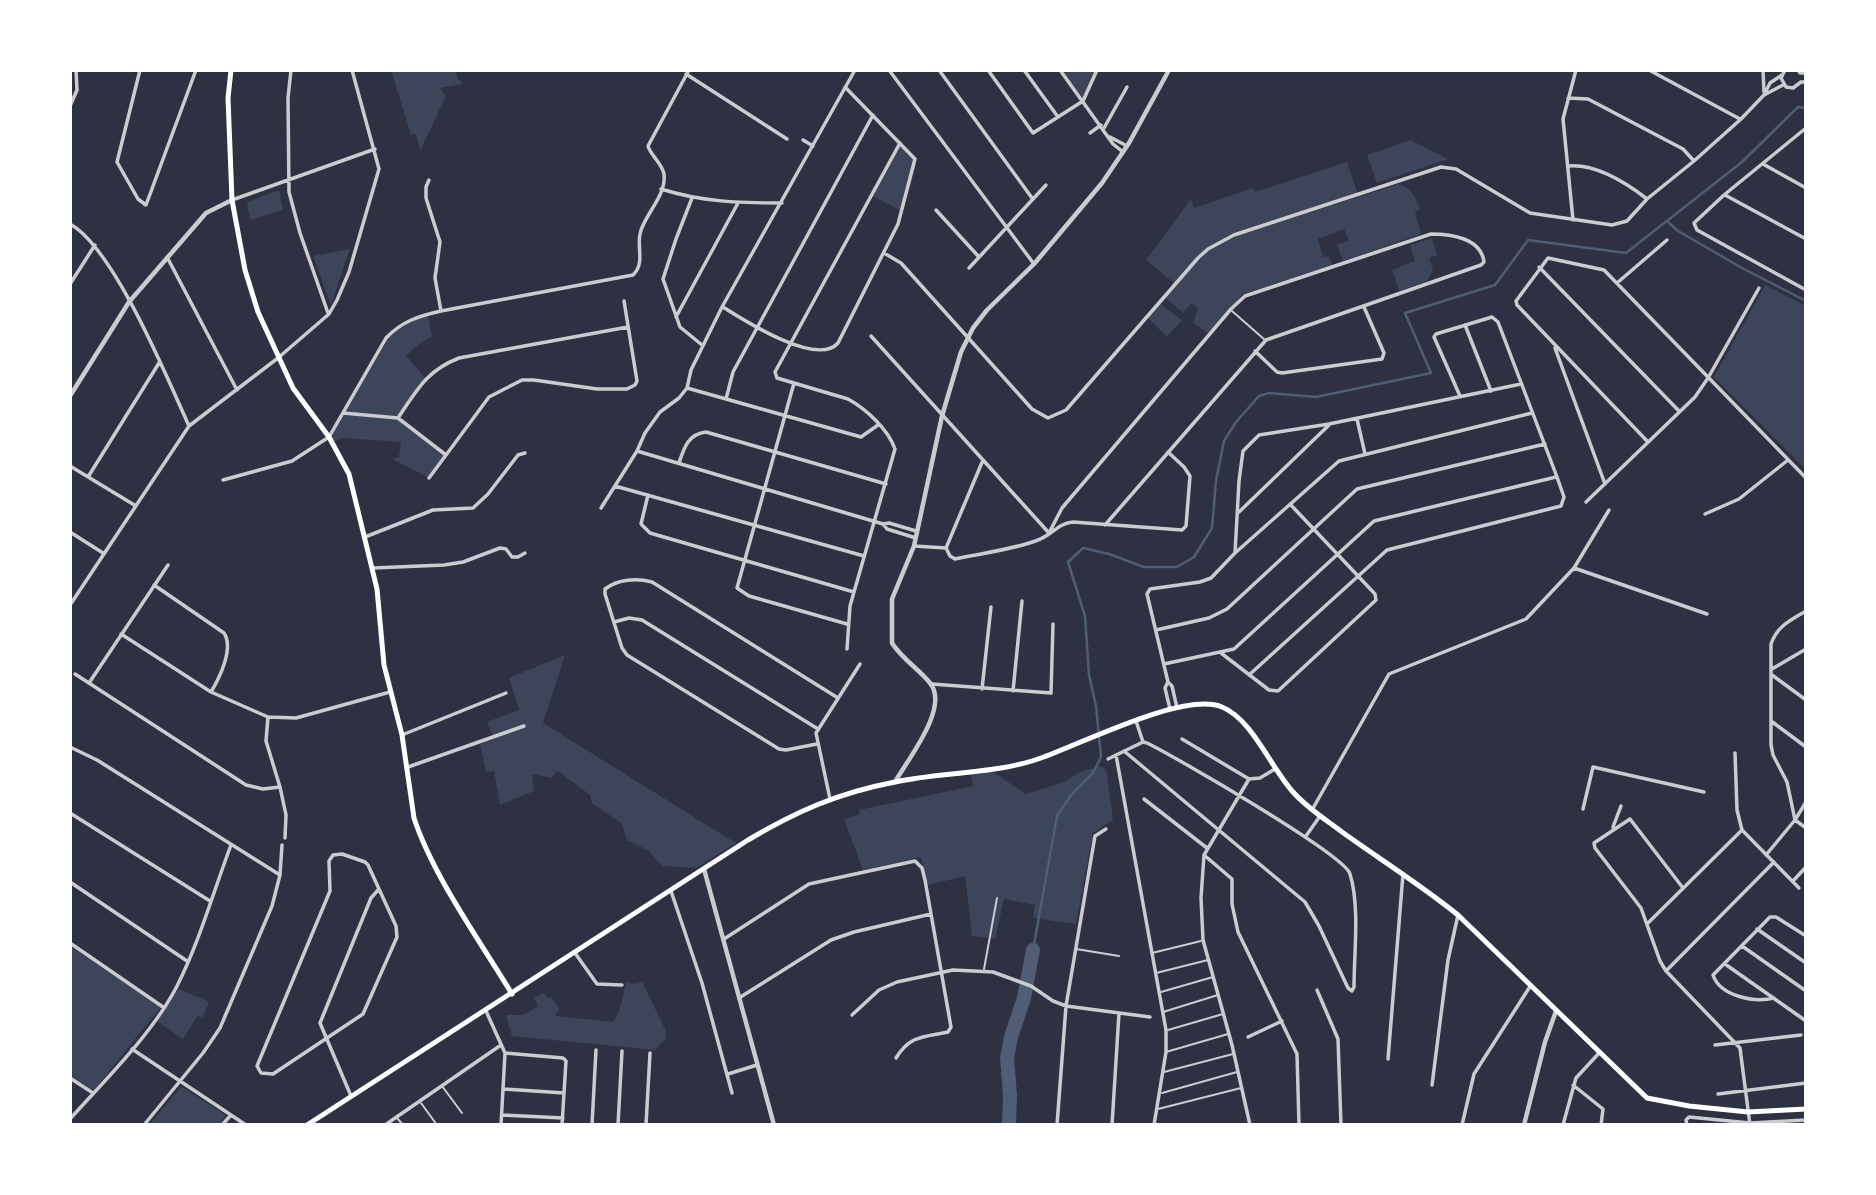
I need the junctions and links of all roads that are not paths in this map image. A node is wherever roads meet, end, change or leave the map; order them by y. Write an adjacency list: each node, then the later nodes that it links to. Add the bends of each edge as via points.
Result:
1 (76, 70): 29 (street, via 77,90)
2 (140, 70): 3 (street, via 117,162 146,205)
3 (196, 70)
4 (231, 70): 58 (main road)
5 (291, 70): 49 (street)
6 (352, 70): 44 (street)
7 (853, 70): 25 (street)
8 (889, 70): 64 (street)
9 (939, 70): 56 (street)
10 (988, 70): 31 (street, via 1030,131 1035,133)
11 (1024, 70): 31 (street)
12 (1060, 70): 28 (street)
13 (1097, 70): 28 (street)
14 (1169, 70): 43 (street)
15 (1576, 70): 27 (street)
16 (1649, 70): 32 (street)
17 (1763, 70): 26 (street)
18 (1798, 70): 21 (street)
19 (687, 72): 39 (street); 53 (street, via 648,146 663,171)
20 (1784, 72): 23 (street); 26 (street)
21 (1806, 73)
22 (1806, 82): 23 (street, via 1793,88)
23 (1783, 85): 26 (street)
24 (1127, 87): 33 (street)
25 (845, 88): 30 (street); 42 (street)
26 (1764, 94): 32 (street)
27 (1568, 98): 46 (street, via 1588,99 1683,149); 48 (street, via 1563,119)
28 (1083, 101): 31 (street); 33 (street)
29 (70, 106)
30 (873, 115): 41 (street); 88 (street)
31 (1058, 117)
32 (1741, 119): 46 (street)
33 (1102, 127): 35 (street); 37 (street)
34 (1806, 128): 36 (street)
35 (1090, 133)
36 (1798, 134): 38 (street); 47 (street)
37 (1110, 137): 43 (street); 45 (street)
38 (1806, 138)
39 (787, 139)
40 (803, 140): 42 (street)
41 (900, 143): 68 (street, via 915,159 898,224); 92 (street)
42 (813, 146): 60 (street)
43 (1127, 146): 45 (street)
44 (375, 149): 49 (street); 84 (street, via 378,179 349,272)
45 (1123, 152): 71 (street)
46 (1694, 161): 57 (street)
47 (1763, 163): 52 (street); 54 (street)
48 (1569, 166): 57 (street, via 1590,166); 62 (street)
49 (287, 180): 58 (street); 84 (street)
50 (429, 180): 83 (street, via 426,198 440,242 435,278)
51 (1046, 185): 56 (street)
52 (1806, 188)
53 (662, 189): 55 (street); 83 (street, via 641,230 640,265 634,275)
54 (1724, 195): 65 (street); 77 (street, via 1697,219 1697,229)
55 (692, 198): 59 (street); 85 (street, via 663,278)
56 (1032, 198): 64 (street)
57 (1647, 199): 62 (street, via 1617,226)
58 (232, 200): 69 (street, via 206,213); 96 (main road, via 245,270)
59 (738, 203): 60 (street); 85 (street)
60 (782, 203): 80 (street)
61 (936, 210): 70 (street)
62 (1573, 220): 90 (street, via 1530,213 1456,169 1441,167 1234,235 1198,258 1066,410 1048,418 1032,409)
63 (70, 224): 67 (street)
64 (1006, 227): 70 (street); 71 (street)
65 (1806, 239)
66 (1667, 240): 75 (street)
67 (95, 245): 74 (street); 79 (street)
68 (884, 253): 90 (street, via 901,263); 92 (street, via 833,348)
69 (167, 257): 79 (street); 102 (street)
70 (979, 257): 73 (street)
71 (1034, 264): 90 (street, via 987,310)
72 (1539, 267): 75 (street, via 1548,258 1604,270); 94 (street, via 1516,303); 107 (street)
73 (969, 268)
74 (70, 284)
75 (1617, 284): 98 (street)
76 (1759, 288): 98 (street)
77 (1806, 290)
78 (624, 301): 87 (street)
79 (129, 302): 97 (street); 104 (street)
80 (722, 307): 88 (street); 93 (street)
81 (1364, 307): 82 (street, via 1481,265 1483,254 1468,240 1431,234 1251,292); 91 (street); 95 (street, via 1384,354 1382,359 1282,373)
82 (1231, 309): 91 (lane); 152 (street, via 1062,508)
83 (441, 311): 108 (street, via 412,318 386,338)
84 (329, 314): 96 (street)
85 (676, 317): 93 (street, via 684,333)
86 (1465, 325): 100 (street, via 1486,317 1496,319); 103 (street); 105 (street, via 1436,334 1434,341)
87 (628, 327): 112 (street, via 440,365 425,378); 125 (street, via 635,385 597,389 523,380 489,397)
88 (757, 327): 92 (street); 106 (street, via 733,372)
89 (871, 336): 111 (street)
90 (967, 339): 111 (street)
91 (1266, 340): 95 (street)
92 (790, 343): 99 (street, via 775,372)
93 (702, 345): 101 (street)
94 (1555, 346): 118 (street); 136 (street)
95 (1255, 351): 121 (street)
96 (278, 358): 102 (street); 117 (main road, via 293,388)
97 (159, 362): 116 (street); 130 (street)
98 (1709, 378): 107 (street); 127 (street)
99 (794, 383): 110 (street); 115 (street, via 848,399)
100 (1521, 384): 103 (street); 109 (street)
101 (687, 388): 106 (street); 120 (street, via 660,412)
102 (237, 390): 116 (street)
103 (1491, 391): 105 (street)
104 (70, 396)
105 (1460, 397): 113 (street)
106 (726, 399): 110 (street)
107 (1680, 412): 118 (street)
108 (343, 413): 112 (street); 117 (street)
109 (1532, 413): 119 (street); 124 (street)
110 (786, 416): 115 (street, via 860,437); 123 (street)
111 (942, 416): 126 (street); 153 (street)
112 (398, 418): 125 (street)
113 (1357, 419): 114 (street); 124 (street)
114 (1329, 424): 145 (street); 145 (street, via 1259,435 1250,442 1243,451)
115 (878, 425): 135 (street, via 895,449)
116 (189, 426): 142 (street)
117 (329, 437): 134 (street, via 292,461); 154 (main road, via 349,474)
118 (1648, 442): 136 (street)
119 (1545, 444): 131 (street); 150 (street, via 1357,489)
120 (636, 451): 128 (street); 137 (street)
121 (1168, 452): 149 (street); 149 (street, via 1190,476 1185,529)
122 (525, 453): 154 (street, via 473,508 433,510)
123 (775, 453): 128 (street, via 705,432 688,440); 135 (street); 138 (street)
124 (1365, 454): 141 (street, via 1339,461)
125 (446, 455): 132 (street)
126 (984, 460): 152 (street); 156 (street)
127 (1788, 460): 133 (street); 146 (street, via 1739,499)
128 (679, 463): 138 (street)
129 (70, 466): 130 (street)
130 (88, 477): 142 (street)
131 (1557, 477): 160 (street, via 1380,518); 166 (street, via 1564,497 1555,509 1393,547)
132 (429, 478)
133 (1806, 478)
134 (223, 480)
135 (886, 484): 147 (street)
136 (1605, 484): 140 (street)
137 (615, 486): 139 (street); 143 (street)
138 (764, 489): 147 (street); 148 (street)
139 (648, 495): 148 (street); 162 (street, via 641,524 644,530)
140 (1586, 502)
141 (1290, 504): 150 (street); 159 (street)
142 (136, 506): 157 (street)
143 (601, 508)
144 (1609, 510): 165 (street)
145 (1237, 513): 159 (street)
146 (1705, 514)
147 (874, 521): 153 (street, via 887,529); 161 (street)
148 (753, 525): 161 (street); 162 (street)
149 (1105, 525): 152 (street, via 1066,522)
150 (1313, 529): 160 (street); 177 (street, via 1218,615)
151 (70, 532): 157 (street)
152 (1049, 533): 156 (street, via 1039,540 955,559)
153 (916, 534): 155 (street)
154 (365, 537): 164 (main road)
155 (914, 546): 156 (street); 189 (street, via 892,599 890,634 897,651)
156 (946, 548)
157 (103, 553): 170 (street)
158 (525, 553): 164 (street, via 512,557 500,548 444,565)
159 (1235, 553): 177 (street, via 1211,578 1150,589 1147,594)
160 (1336, 554): 166 (street); 181 (street, via 1234,649)
161 (864, 556): 168 (street)
162 (743, 561): 168 (street); 175 (street, via 737,588 742,594)
163 (168, 565): 167 (street)
164 (373, 568): 191 (main road)
165 (1574, 568): 173 (street); 225 (street, via 1526,619 1388,674)
166 (1357, 576): 186 (street); 186 (street, via 1375,594 1374,604 1278,691)
167 (154, 585): 178 (street); 193 (street, via 227,637 220,678)
168 (854, 592): 175 (street)
169 (1022, 601): 192 (street)
170 (70, 605)
171 (991, 607): 190 (street)
172 (1806, 611): 184 (street, via 1774,633)
173 (1706, 614)
174 (614, 622): 195 (street, via 607,587 629,580 652,582); 202 (street, via 642,620); 206 (street, via 627,655 776,747 786,750)
175 (848, 624): 179 (street)
176 (1053, 624): 192 (street, via 1052,692)
177 (1156, 630): 183 (street)
178 (121, 634): 188 (street); 193 (street)
179 (847, 649)
180 (1806, 649): 184 (street)
181 (1221, 653): 183 (street); 186 (street)
182 (860, 664): 195 (street)
183 (1164, 664): 197 (street, via 1165,688)
184 (1772, 669): 187 (street)
185 (75, 674): 188 (street)
186 (1249, 675)
187 (1772, 675): 196 (street); 200 (street)
188 (89, 683): 217 (street, via 246,785)
189 (932, 684): 190 (street); 216 (street, via 937,700 933,715)
190 (982, 689): 192 (street)
191 (391, 691): 198 (street, via 296,718); 203 (main road)
192 (1013, 691)
193 (211, 692): 198 (street)
194 (506, 693): 203 (street)
195 (838, 698): 202 (street)
196 (1806, 700)
197 (1173, 708): 199 (main road); 214 (main road, via 1213,704 1225,708 1243,723)
198 (268, 718): 217 (street, via 266,741)
199 (1135, 720): 205 (street); 216 (main road, via 1029,762)
200 (1771, 721): 208 (street); 228 (street, via 1772,750 1787,782)
201 (524, 726): 213 (street)
202 (818, 729): 206 (street)
203 (402, 734): 213 (main road)
204 (1182, 739): 215 (street)
205 (1143, 742): 209 (street); 219 (street)
206 (817, 744): 220 (street)
207 (70, 747): 236 (street)
208 (1806, 747)
209 (1124, 751): 211 (street); 229 (street)
210 (1735, 753): 233 (street)
211 (1116, 755): 212 (street); 265 (street)
212 (1108, 759)
213 (408, 767): 281 (main road, via 414,818 424,843)
214 (1276, 769): 215 (street); 225 (main road)
215 (1249, 779): 219 (street)
216 (895, 782): 220 (main road)
217 (280, 787): 235 (street)
218 (1704, 792): 224 (street, via 1593,767)
219 (1238, 797): 229 (street); 234 (street)
220 (830, 799): 243 (main road, via 781,821)
221 (1144, 799): 238 (street)
222 (1806, 802): 228 (street)
223 (1621, 806): 232 (street)
224 (1583, 808)
225 (1312, 810): 227 (main road)
226 (70, 813): 253 (street)
227 (1320, 816): 234 (street); 244 (main road)
228 (1795, 820): 230 (street); 240 (street)
229 (1218, 828): 234 (street, via 1308,905 1352,991 1350,874 1345,865); 238 (street)
230 (1806, 828)
231 (1107, 829): 263 (street, via 1095,835)
232 (1613, 829): 248 (street, via 1632,820); 256 (street, via 1594,843 1595,848)
233 (1742, 830): 240 (street); 248 (street)
234 (1306, 836)
235 (285, 838)
236 (231, 845): 245 (street); 253 (street)
237 (282, 845): 245 (street)
238 (1207, 848): 239 (street)
239 (1204, 855): 260 (street); 294 (street, via 1232,879 1238,932)
240 (1766, 855): 241 (street)
241 (1774, 862): 247 (street); 272 (street)
242 (1806, 867): 247 (street)
243 (704, 869): 251 (main road); 259 (street)
244 (1403, 874): 255 (main road); 313 (street)
245 (280, 875): 319 (street, via 272,906 220,1028)
246 (70, 881): 268 (street)
247 (1793, 881): 249 (street)
248 (1683, 888): 256 (street)
249 (1800, 888)
250 (379, 889): 300 (street, via 371,898 321,1016); 300 (street, via 397,937 367,1009); 300 (street, via 365,862 332,855 330,891 258,1070 273,1074)
251 (671, 891): 264 (main road); 317 (street)
252 (997, 898): 271 (lane)
253 (210, 901): 268 (street)
254 (932, 914): 259 (street, via 922,868 915,861 809,884); 273 (street); 284 (street, via 831,940)
255 (1458, 915): 277 (main road); 322 (street)
256 (1648, 923): 272 (street)
257 (1757, 929): 258 (street, via 1773,916); 262 (street); 270 (street)
258 (1806, 936)
259 (722, 940): 284 (street)
260 (1203, 940): 265 (lane); 267 (street)
261 (70, 943): 286 (street)
262 (1741, 945): 269 (street); 279 (street)
263 (1075, 949): 266 (lane); 285 (street)
264 (575, 953): 276 (street, via 597,984); 281 (main road)
265 (1151, 954): 274 (street)
266 (1119, 956)
267 (1209, 959): 274 (lane); 275 (street)
268 (187, 961): 286 (street)
269 (1724, 963): 283 (street); 283 (street, via 1713,978 1738,997)
270 (1806, 963)
271 (984, 970): 273 (street); 285 (street, via 1023,982)
272 (1666, 971): 301 (street)
273 (943, 972): 292 (street, via 888,986); 312 (street, via 951,1027 948,1032 912,1039)
274 (1154, 973): 280 (street)
275 (1214, 977): 280 (lane); 282 (street)
276 (622, 985)
277 (1531, 985): 287 (main road); 365 (street, via 1474,1074)
278 (1317, 990): 364 (street, via 1338,1040)
279 (1806, 991)
280 (1158, 992): 289 (street)
281 (512, 994): 288 (main road)
282 (1219, 995): 289 (lane); 291 (street)
283 (1774, 998): 295 (street)
284 (738, 999): 314 (street)
285 (1066, 1006): 290 (street); 359 (street)
286 (163, 1007): 304 (street)
287 (1556, 1010): 308 (main road); 366 (street)
288 (486, 1011): 302 (street); 332 (main road)
289 (1162, 1012): 296 (street)
290 (1119, 1013): 293 (street); 360 (street)
291 (1224, 1014): 296 (lane); 297 (street)
292 (852, 1015)
293 (1150, 1017)
294 (1282, 1021): 299 (street); 363 (street, via 1297,1054)
295 (1806, 1021)
296 (1166, 1030): 307 (street)
297 (1229, 1034): 307 (lane); 311 (street)
298 (1801, 1035): 301 (street)
299 (1248, 1037)
300 (325, 1039): 332 (street)
301 (1736, 1042): 303 (street); 326 (street)
302 (501, 1045): 309 (street); 321 (street)
303 (1715, 1045)
304 (132, 1049): 319 (street); 327 (street)
305 (596, 1050): 355 (street)
306 (622, 1051): 356 (street)
307 (1166, 1052): 316 (street)
308 (1600, 1052): 323 (street); 336 (main road, via 1652,1100)
309 (505, 1053): 325 (street); 328 (street, via 563,1058)
310 (650, 1053): 357 (street)
311 (1234, 1053): 315 (street); 316 (lane)
312 (896, 1058)
313 (1388, 1059)
314 (757, 1065): 317 (street); 358 (street)
315 (1238, 1072): 324 (street); 330 (lane)
316 (1163, 1073): 330 (street)
317 (728, 1074): 329 (street)
318 (70, 1079): 327 (street)
319 (180, 1082): 338 (street); 346 (street)
320 (1806, 1083): 326 (street)
321 (441, 1085): 333 (street); 337 (lane)
322 (1432, 1085)
323 (1573, 1085): 367 (street); 368 (street, via 1603,1109)
324 (1242, 1087): 334 (lane); 362 (street)
325 (503, 1089): 328 (street); 339 (street)
326 (1746, 1091): 331 (street); 336 (street)
327 (93, 1093): 342 (street)
328 (565, 1093): 341 (street)
329 (732, 1093)
330 (1160, 1093): 334 (street)
331 (1718, 1094)
332 (351, 1096): 349 (main road)
333 (419, 1100): 340 (street); 352 (lane)
334 (1158, 1109): 361 (street)
335 (1806, 1109): 336 (main road)
336 (1748, 1112): 345 (street)
337 (462, 1113)
338 (230, 1115): 347 (street); 348 (street)
339 (502, 1115): 341 (street); 353 (street)
340 (396, 1117): 350 (street); 351 (lane)
341 (563, 1118): 354 (street)
342 (70, 1119)
343 (1806, 1120): 345 (street)
344 (1716, 1123): 345 (street); 369 (street, via 1689,1117)
345 (1750, 1124)
346 (144, 1125)
347 (222, 1125)
348 (246, 1125)
349 (307, 1125)
350 (385, 1125)
351 (403, 1125)
352 (437, 1125)
353 (500, 1125)
354 (562, 1125)
355 (592, 1125)
356 (618, 1125)
357 (646, 1125)
358 (774, 1125)
359 (1056, 1125)
360 (1112, 1125)
361 (1154, 1125)
362 (1250, 1125)
363 (1298, 1125)
364 (1341, 1125)
365 (1462, 1125)
366 (1524, 1125)
367 (1563, 1125)
368 (1601, 1125)
369 (1687, 1125)

